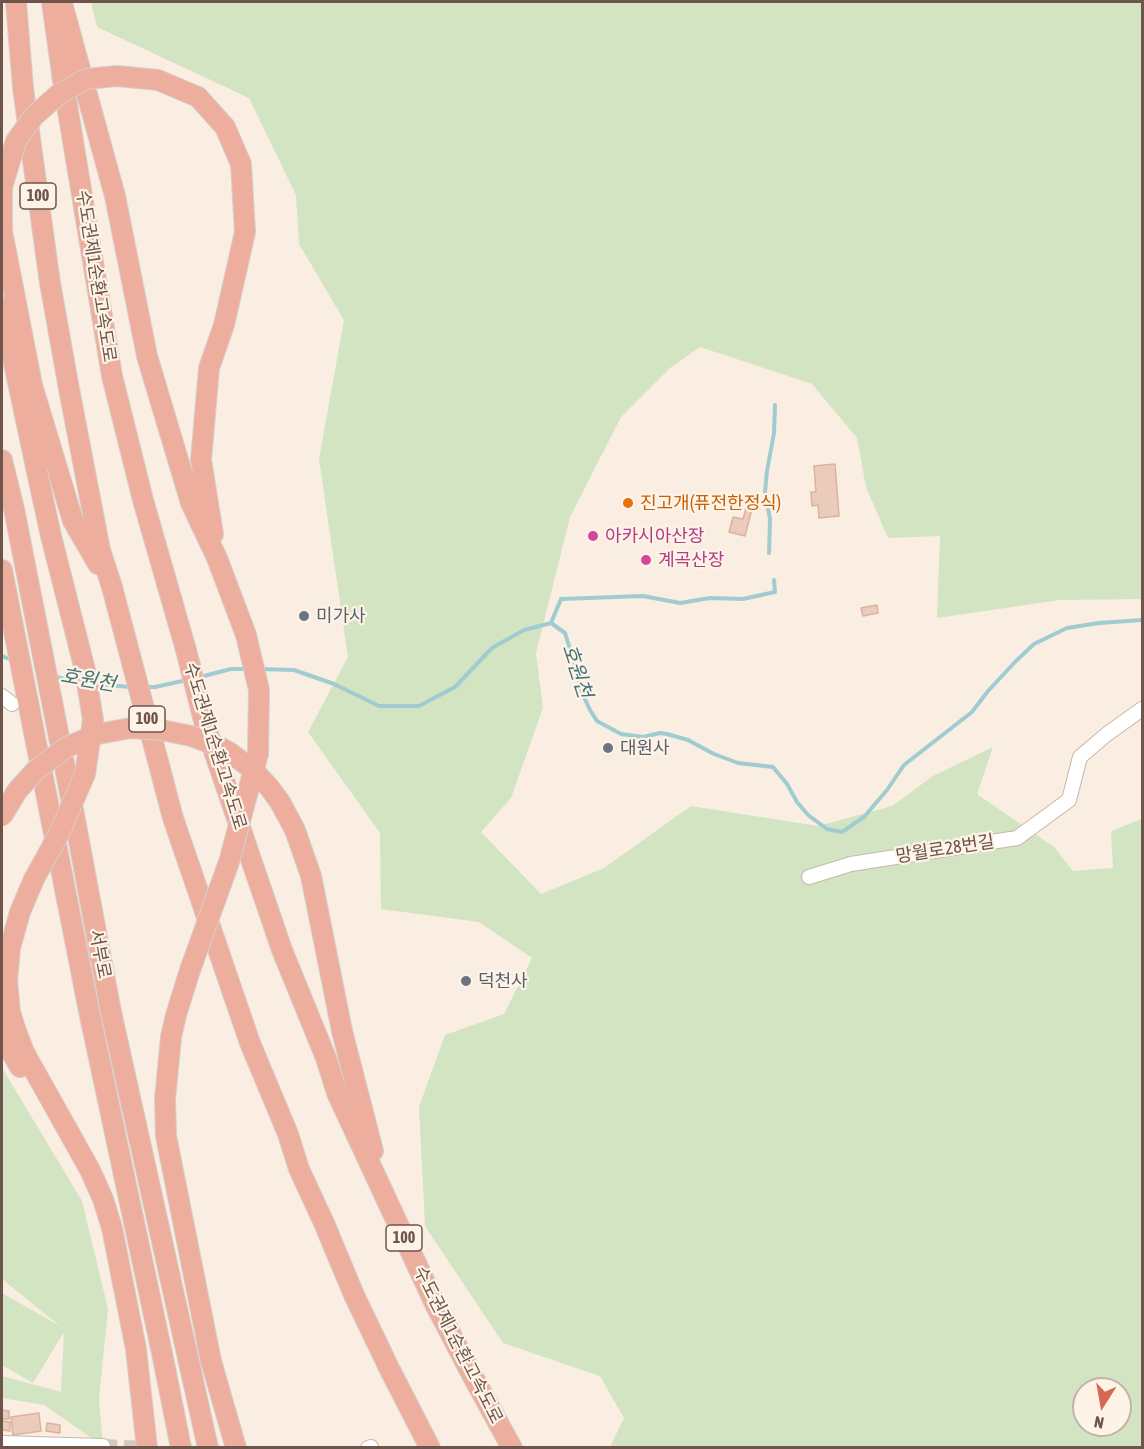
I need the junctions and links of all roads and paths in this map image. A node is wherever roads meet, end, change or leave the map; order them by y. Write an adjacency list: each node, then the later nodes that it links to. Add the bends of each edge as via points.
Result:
1 (16, 2): 9 (highway, 100, via 23,88 50,284 100,550)
2 (52, 2): 15 (highway, 수도권제1순환고속도로 / 100, bridge, via 112,376 205,725 282,950 337,1093)
3 (61, 2): 7 (highway, via 115,196 147,356 191,503)
4 (2, 231): 5 (highway); 7 (highway, bridge, via 2,187 16,141 34,116 58,94 86,80 117,76 158,80 198,97 225,128 241,164 245,232 224,325 209,368 201,460)
5 (8, 302): 9 (highway, via 73,521); 14 (highway, bridge, via 37,472 85,670 93,720 85,774 20,912 10,948 7,981 19,1041)
6 (2, 460): 20 (highway, 서부로, via 111,1012)
7 (205, 519): 21 (highway, bridge, via 246,635 259,690 258,754 229,862 176,1015 165,1099 166,1136 211,1361)
8 (2, 570): 19 (highway, 서부로, via 44,793)
9 (112, 587): 22 (highway, 100, bridge, via 173,818 250,1043 354,1295)
10 (1143, 709): 12 (street, 망월로28번길, via 1080,758 1069,800 1017,838 851,864)
11 (2, 816): 15 (highway, bridge, via 36,770 67,747 98,734 130,728 198,738 229,752 252,769 288,816 302,846 342,1031)
12 (810, 877)
13 (2, 1036): 14 (highway)
14 (71, 1138): 18 (highway, via 103,1199 111,1228 136,1349)
15 (385, 1197): 23 (highway, 수도권제1순환고속도로 / 100, via 436,1306)
16 (2, 1443): 17 (street)
17 (103, 1446)
18 (147, 1448)
19 (181, 1448)
20 (208, 1448)
21 (236, 1448)
22 (430, 1448)
23 (512, 1448)

